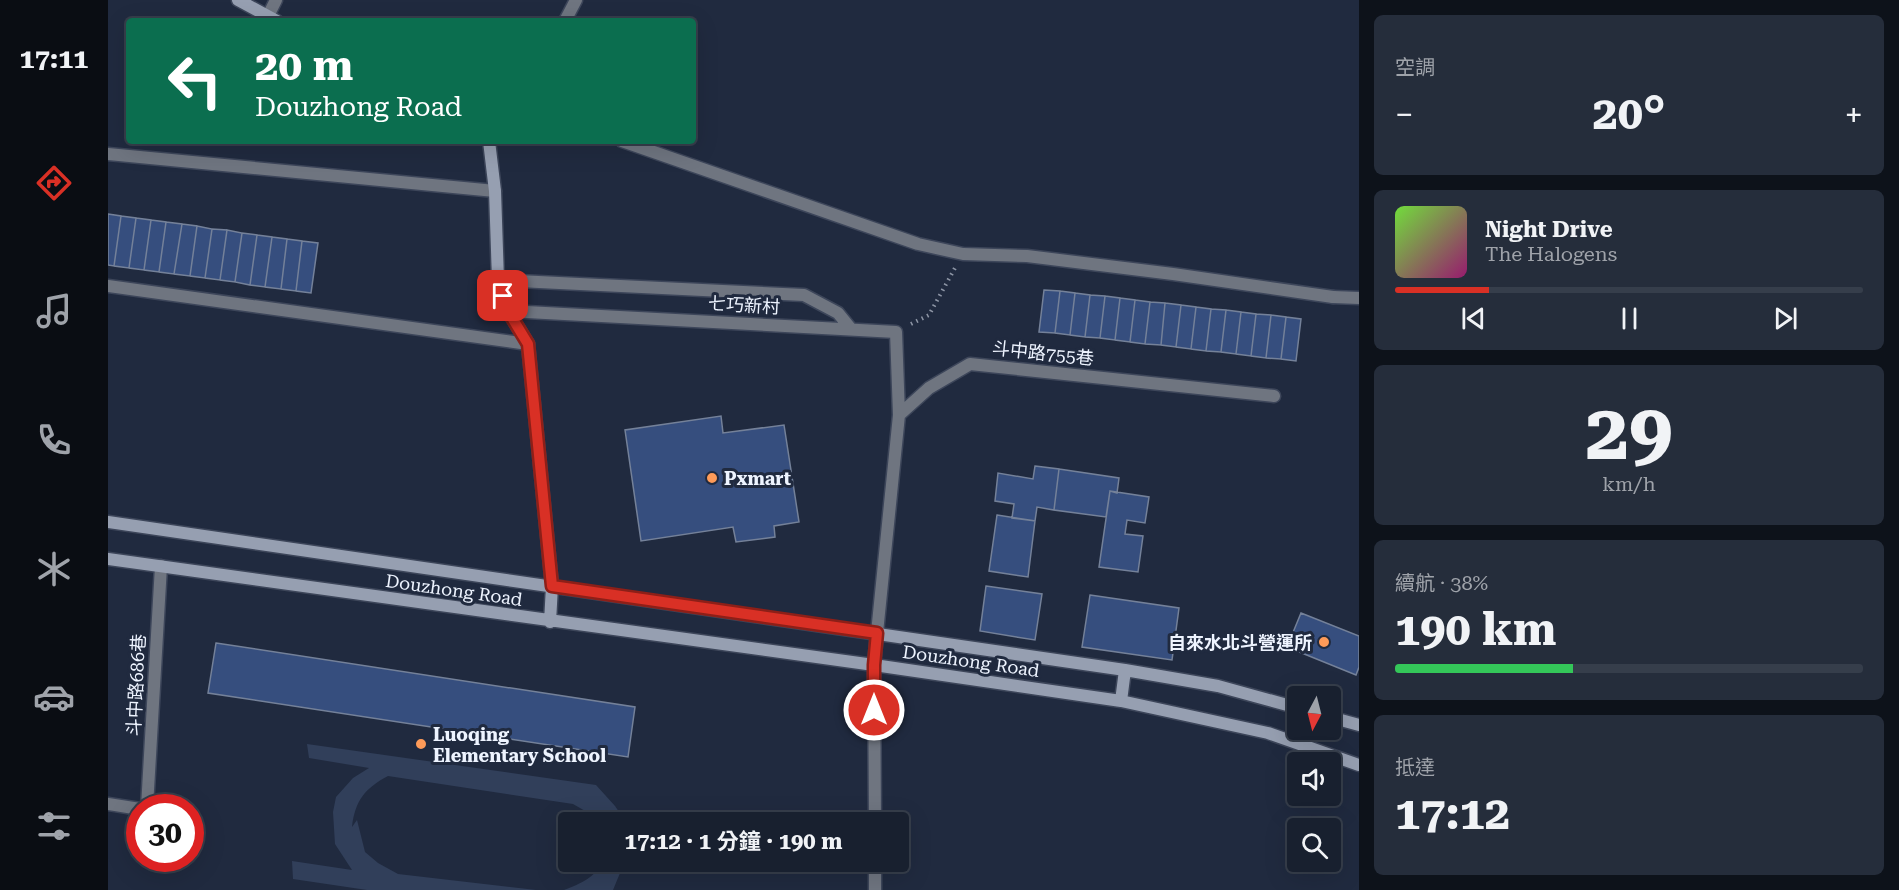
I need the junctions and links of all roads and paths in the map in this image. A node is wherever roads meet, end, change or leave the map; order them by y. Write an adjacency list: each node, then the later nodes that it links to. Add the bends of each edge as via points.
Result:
1 (238, 0): 4 (main road)
2 (276, 0): 5 (street)
3 (576, 0): 6 (street)
4 (270, 18)
5 (272, 18)
6 (567, 18)
7 (489, 144): 10 (main road)
8 (631, 144): 11 (street, via 918,244)
9 (108, 154): 10 (street)
10 (495, 191): 12 (main road)
11 (963, 254): 14 (street, via 1026,256); 17 (path, via 929,315)
12 (498, 280): 15 (main road); 16 (street, via 804,295 838,313)
13 (108, 286): 18 (street)
14 (1359, 298)
15 (508, 311): 16 (street, 七巧新村); 18 (main road)
16 (851, 329): 17 (street, 七巧新村)
17 (896, 332): 20 (street)
18 (528, 344): 24 (main road)
19 (1274, 396): 20 (street, 斗中路755巷, via 970,364 929,388)
20 (899, 415): 26 (street)
21 (108, 522): 24 (main road, Douzhong Road)
22 (108, 559): 23 (main road, Douzhong Road)
23 (161, 566): 25 (main road, Douzhong Road); 34 (street, 斗中路686巷)
24 (552, 586): 25 (main road); 26 (main road, Douzhong Road)
25 (550, 622): 27 (main road, Douzhong Road)
26 (877, 633): 27 (street); 28 (main road, Douzhong Road)
27 (874, 665): 29 (main road, Douzhong Road); 37 (street)
28 (1125, 670): 29 (main road); 30 (main road, Douzhong Road, via 1218,686)
29 (1121, 701): 33 (main road, Douzhong Road, via 1268,733)
30 (1287, 705)
31 (1341, 720): 32 (main road)
32 (1359, 725)
33 (1359, 765)
34 (148, 794)
35 (108, 804): 36 (street)
36 (126, 807)
37 (875, 812)
38 (875, 872): 39 (street)
39 (875, 890)

